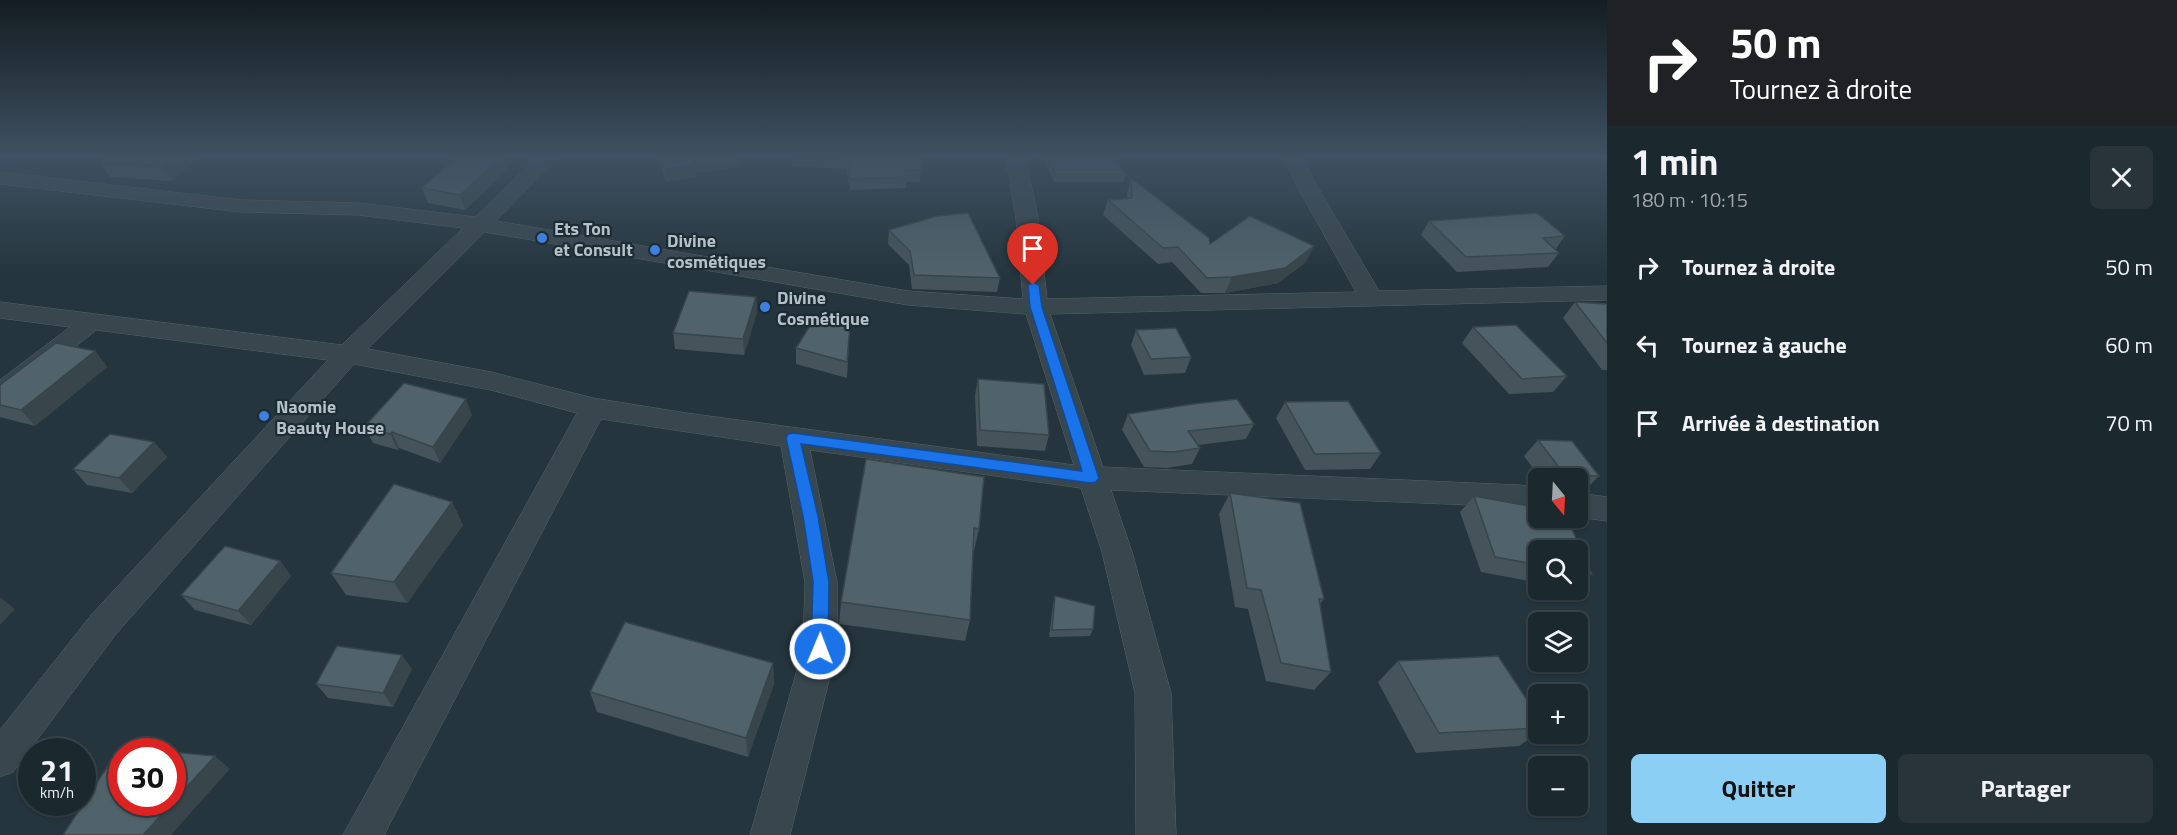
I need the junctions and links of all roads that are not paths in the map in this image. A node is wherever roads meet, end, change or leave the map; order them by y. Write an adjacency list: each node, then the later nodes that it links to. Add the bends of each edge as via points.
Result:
1 (164, 197): 5 (street, via 242,206 359,209)
2 (506, 197): 5 (street)
3 (1023, 197): 8 (street)
4 (1313, 197): 7 (street)
5 (478, 224): 8 (street, via 908,298); 11 (street)
6 (1607, 293): 7 (street)
7 (1372, 299): 8 (street)
8 (1036, 307): 15 (street)
9 (0, 310): 10 (street)
10 (91, 322): 11 (street); 12 (street)
11 (348, 354): 13 (street, via 490,381); 19 (street, via 104,624)
12 (0, 394)
13 (593, 408): 14 (street); 20 (street)
14 (793, 438): 15 (street); 21 (street, via 821,582 820,649)
15 (1091, 478): 16 (street); 22 (street, via 1117,552 1153,693)
16 (1528, 497)
17 (1588, 507): 18 (street)
18 (1607, 510)
19 (0, 759)
20 (363, 835)
21 (770, 835)
22 (1156, 835)

